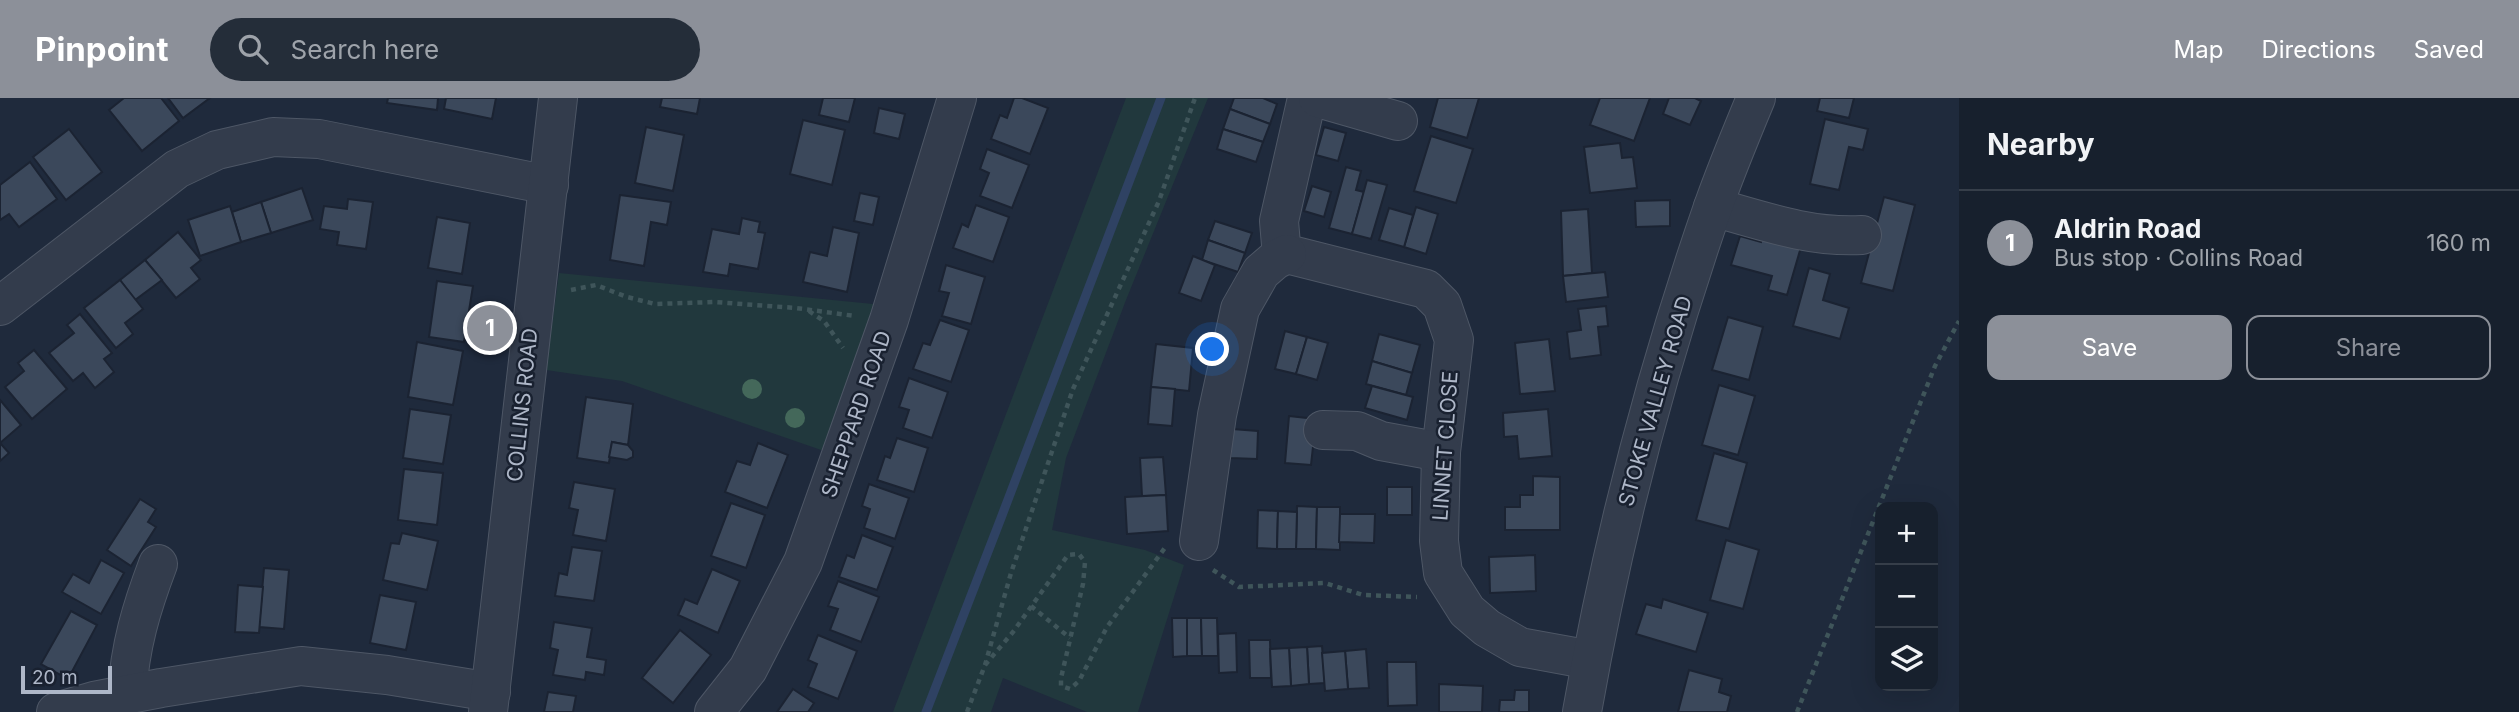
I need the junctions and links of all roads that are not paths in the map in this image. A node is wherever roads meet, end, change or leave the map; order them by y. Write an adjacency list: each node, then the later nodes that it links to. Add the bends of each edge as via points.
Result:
1 (558, 98): 7 (street, COLLINS ROAD)
2 (957, 98): 20 (street, SHEPPARD ROAD, via 889,320 803,562 748,669)
3 (1307, 98): 10 (street, via 1279,222 1281,245)
4 (1318, 98): 6 (street)
5 (1756, 98): 8 (street, STOKE VALLEY ROAD)
6 (1398, 121)
7 (549, 186): 11 (street, via 319,139 272,137 216,150 177,169); 18 (street, COLLINS ROAD)
8 (1713, 207): 9 (street, via 1833,237); 16 (street, STOKE VALLEY ROAD, via 1638,454)
9 (1862, 235)
10 (1287, 254): 13 (street, LINNET CLOSE, via 1434,294 1454,340); 14 (street, via 1261,272 1240,309 1217,415)
11 (0, 306)
12 (1323, 430): 13 (street, via 1357,430 1381,441)
13 (1441, 452): 16 (street, LINNET CLOSE, via 1439,541 1443,573 1453,592 1487,628 1520,647)
14 (1199, 541)
15 (158, 564): 17 (street, via 139,613)
16 (1591, 660): 21 (street, STOKE VALLEY ROAD)
17 (127, 694): 18 (street, via 301,666 387,676); 19 (street)
18 (489, 702)
19 (56, 712)
20 (715, 712)
21 (1582, 712)

